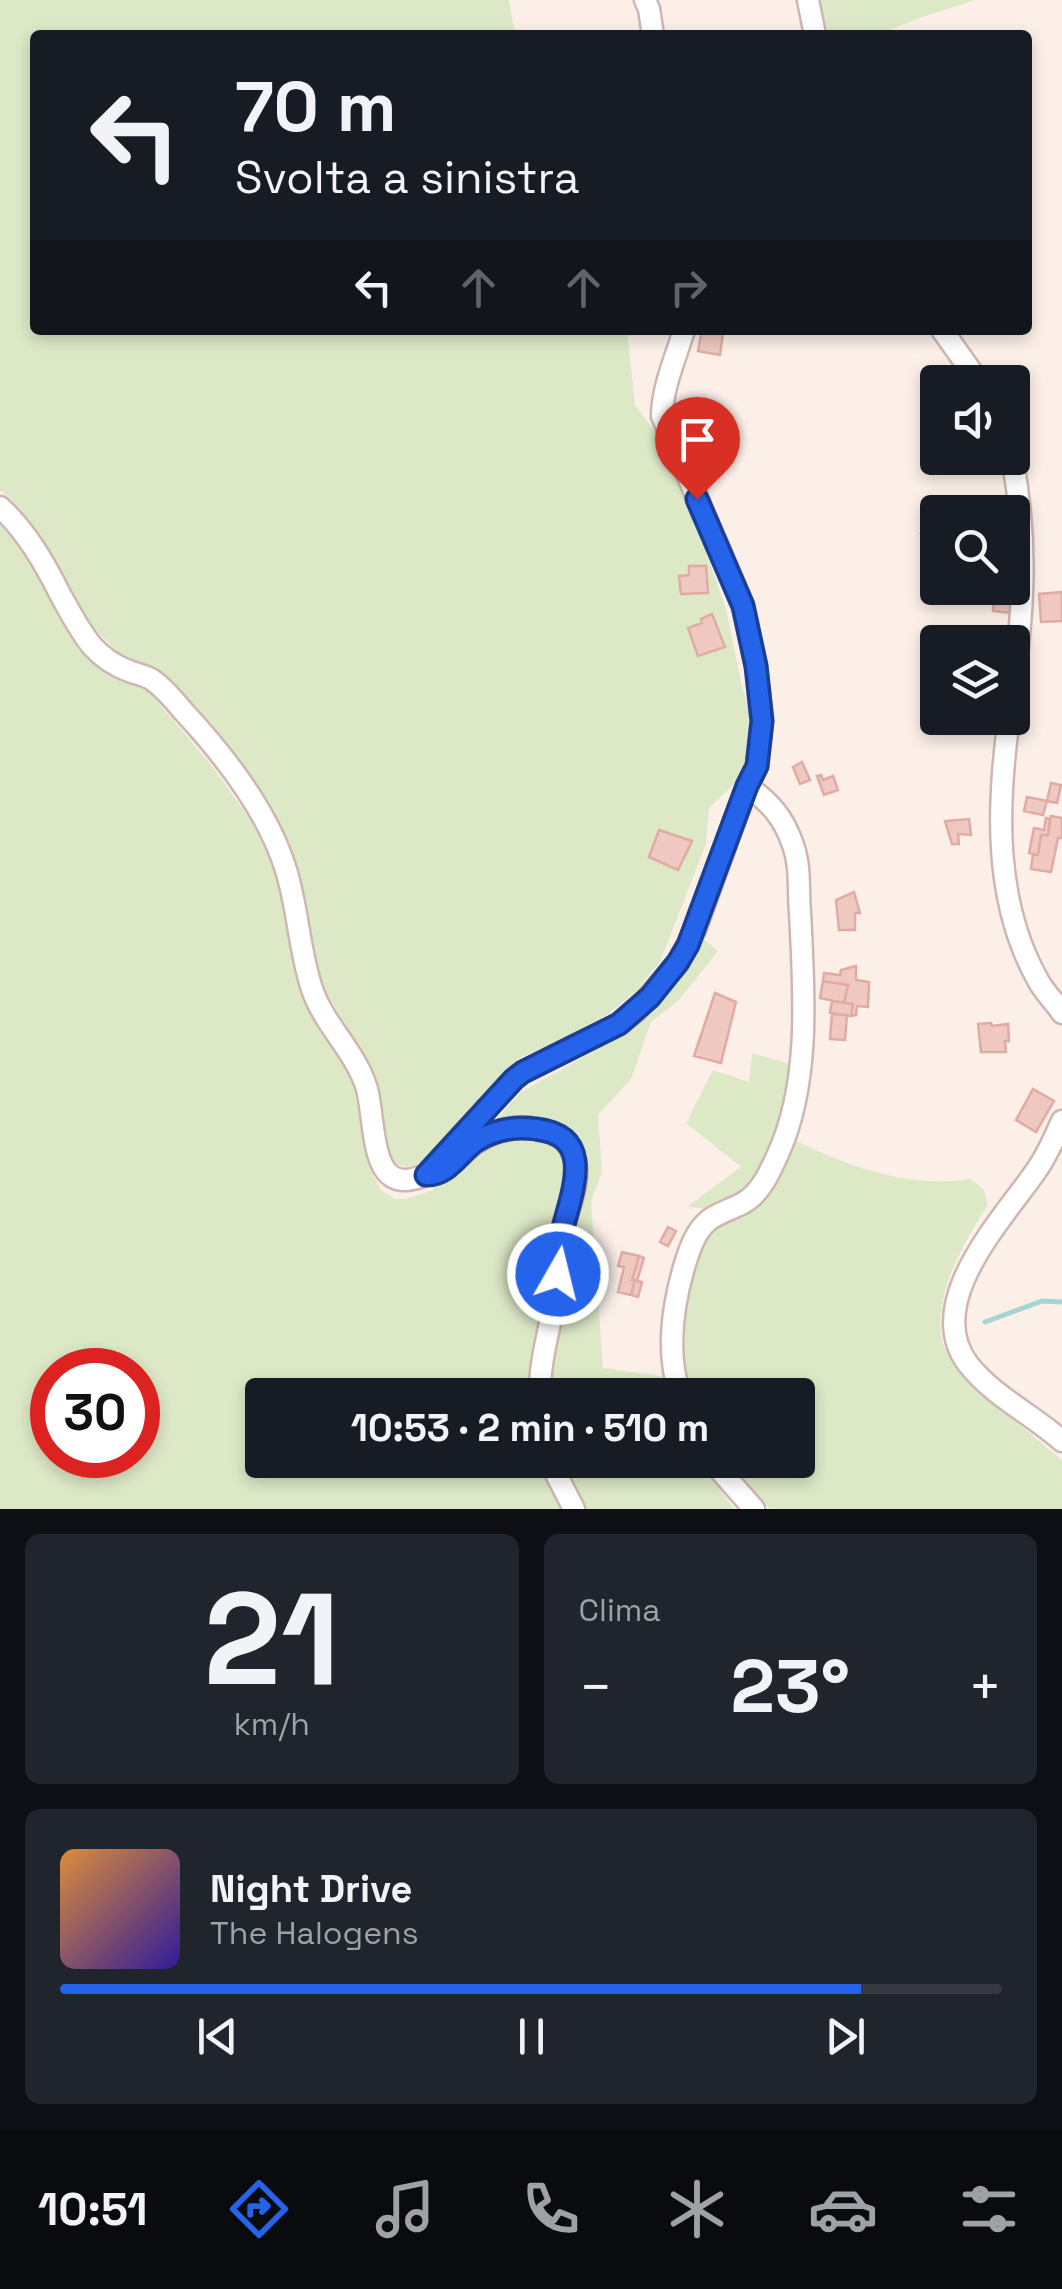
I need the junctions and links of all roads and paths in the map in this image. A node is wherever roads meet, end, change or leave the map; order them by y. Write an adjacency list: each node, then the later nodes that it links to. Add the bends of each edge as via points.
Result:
1 (645, 0): 3 (street)
2 (808, 0): 4 (street)
3 (652, 30)
4 (814, 30)
5 (683, 335): 12 (street, via 662,416 743,606 762,721 757,766)
6 (946, 335): 7 (street)
7 (967, 365)
8 (1014, 475): 10 (street, via 1023,544)
9 (0, 506): 15 (street, via 35,549 82,634 110,662 150,678 169,695 262,816 285,866 312,990 362,1078 386,1172 400,1180)
10 (1022, 625)
11 (1007, 735): 13 (street, via 1001,845 1017,935)
12 (747, 786): 15 (street, via 688,945 650,997 619,1024 514,1079); 17 (street, via 769,802 794,846 801,1069 786,1134 762,1185 709,1220 690,1248 674,1304)
13 (1062, 1013)
14 (1062, 1121): 18 (street, via 1038,1168 972,1261 955,1322 968,1364)
15 (426, 1175): 16 (street, via 438,1174 473,1143 504,1130 554,1132 566,1141 576,1164 574,1192)
16 (542, 1378)
17 (676, 1378)
18 (1062, 1441)
19 (558, 1478): 21 (street)
20 (727, 1478): 22 (street)
21 (574, 1509)
22 (754, 1509)

